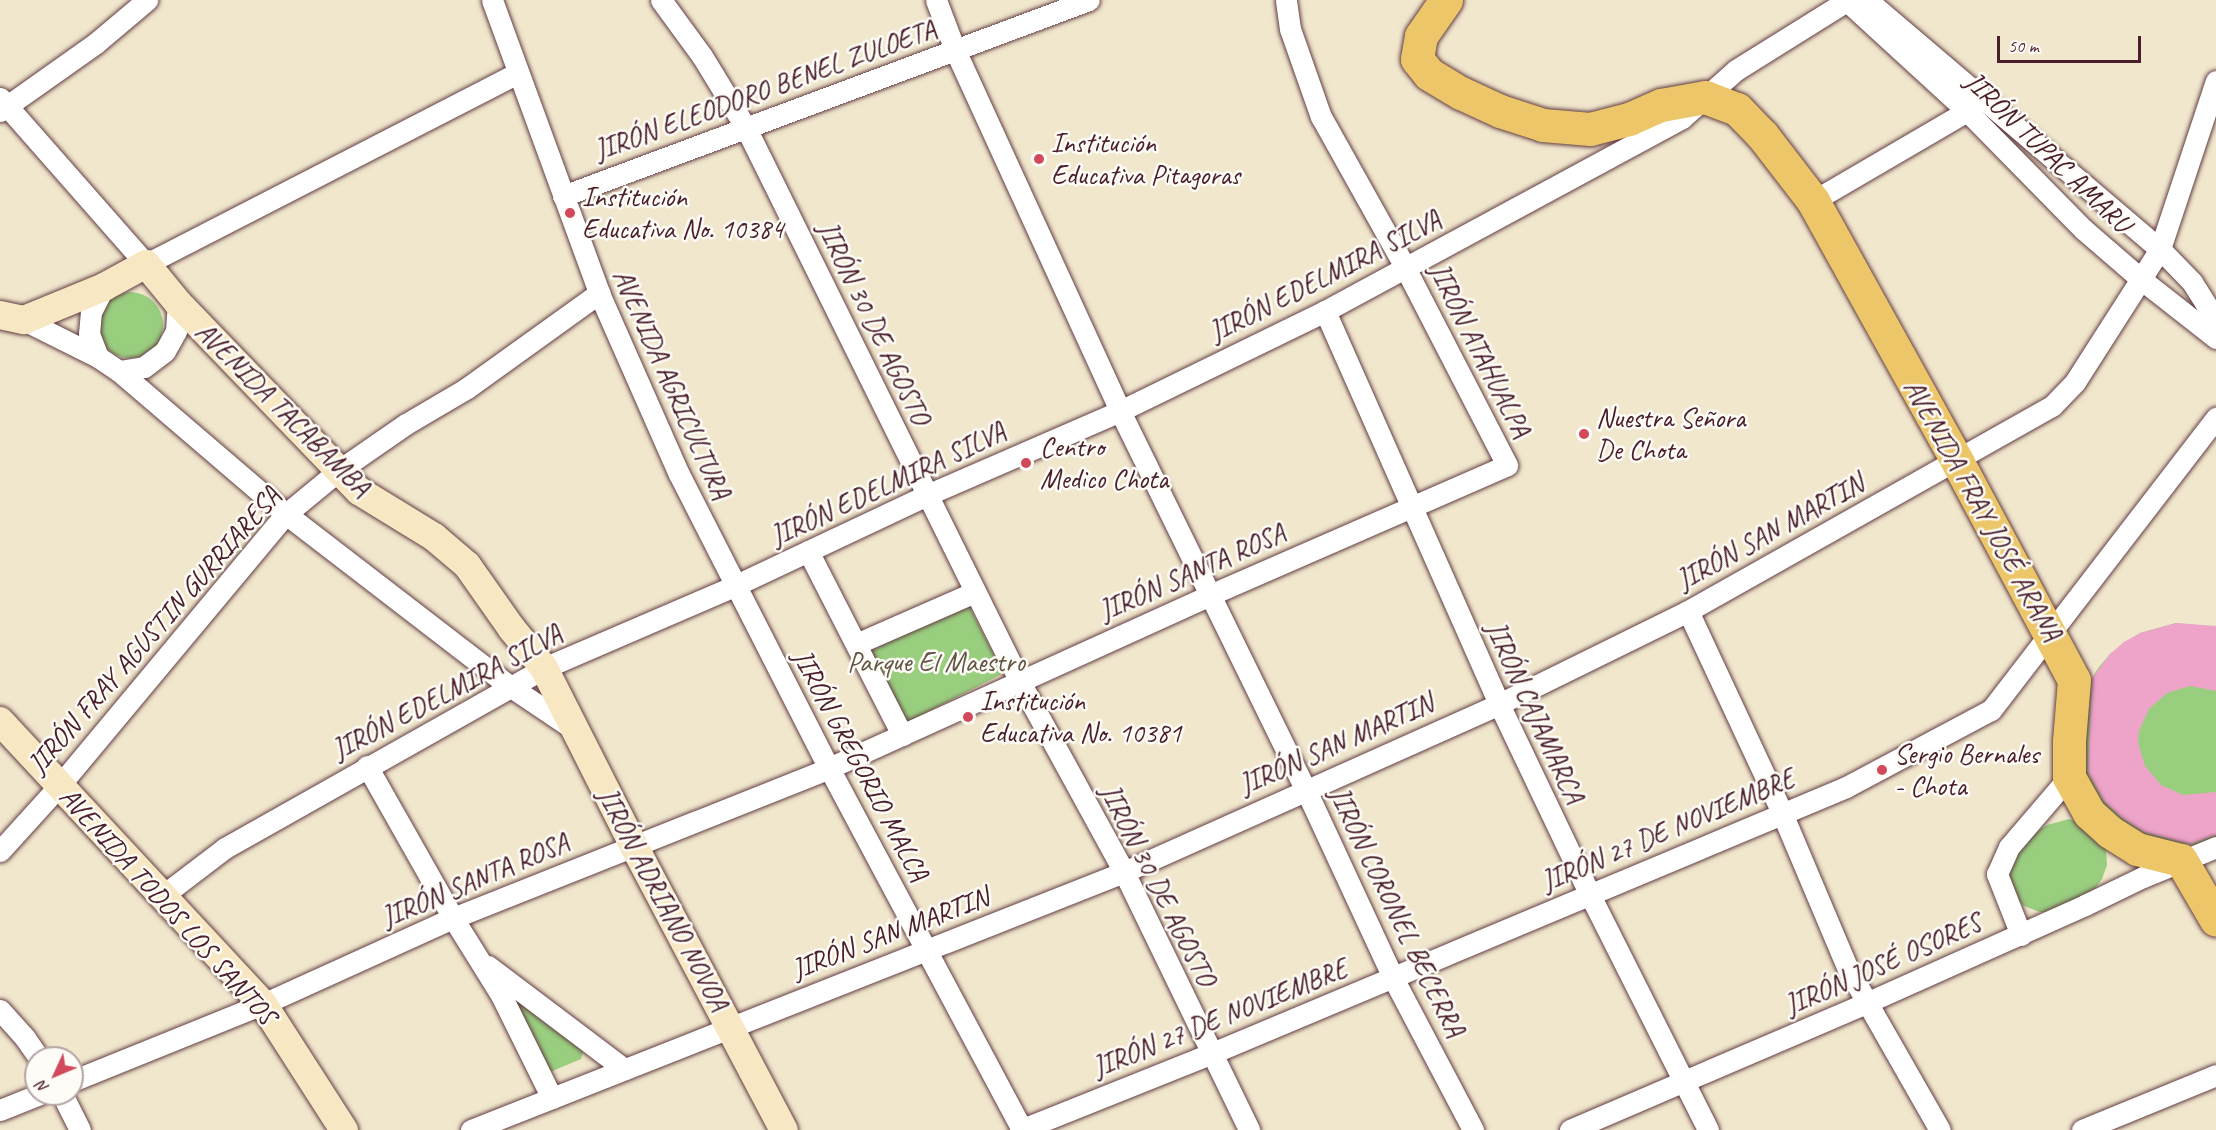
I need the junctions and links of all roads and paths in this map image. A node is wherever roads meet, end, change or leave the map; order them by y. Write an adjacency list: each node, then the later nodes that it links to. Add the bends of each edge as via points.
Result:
1 (147, 0): 14 (street, via 96,43)
2 (492, 0): 10 (street, AVENIDA AGRICULTURA)
3 (661, 0): 15 (street, JIRÓN 30 DE AGOSTO, via 702,56)
4 (936, 0): 9 (street, JIRÓN CORONEL BECERRA)
5 (1089, 0): 9 (street, JIRÓN ELEODORO BENEL ZULOETA)
6 (1286, 0): 20 (street, JIRÓN ATAHUALPA, via 1290,29 1321,117)
7 (1446, 0): 12 (main road, via 1421,36 1416,59 1429,74 1500,111 1543,125 1590,129 1629,119 1661,105)
8 (1852, 0): 12 (street, JIRÓN EDELMIRA SILVA, via 1736,70); 13 (street, JIRÓN TUPAC AMARU)
9 (955, 50): 15 (street, JIRÓN ELEODORO BENEL ZULOETA); 31 (street, JIRÓN CORONEL BECERRA)
10 (517, 73): 16 (street, AVENIDA AGRICULTURA); 19 (street)
11 (2216, 81): 18 (street, JIRÓN SAN MARTIN)
12 (1705, 97): 17 (main road, AVENIDA FRAY JOSÉ ARANA, via 1737,109); 20 (street, JIRÓN EDELMIRA SILVA, via 1682,118 1648,138)
13 (1973, 104): 17 (street); 18 (street, JIRÓN TUPAC AMARU, via 2052,155); 21 (street, JIRÓN TUPAC AMARU, via 2075,221)
14 (2, 105): 19 (street)
15 (746, 128): 16 (street, JIRÓN ELEODORO BENEL ZULOETA); 36 (street, JIRÓN 30 DE AGOSTO)
16 (563, 196): 23 (street, AVENIDA AGRICULTURA)
17 (1813, 201): 33 (main road, AVENIDA FRAY JOSÉ ARANA)
18 (2160, 249): 21 (street, JIRÓN SAN MARTIN); 27 (street, JIRÓN TUPAC AMARU, via 2192,282)
19 (146, 264): 22 (street); 24 (street, AVENIDA TACABAMBA)
20 (1405, 267): 25 (street, JIRÓN EDELMIRA SILVA); 34 (street, JIRÓN ATAHUALPA)
21 (2142, 280): 28 (street, JIRÓN TUPAC AMARU); 33 (street, JIRÓN SAN MARTIN, via 2075,382 2052,406)
22 (104, 286): 26 (street); 29 (street, via 91,312 89,334)
23 (599, 293): 35 (street, JIRÓN FRAY AGUSTIN GURRIARESA, via 467,388); 40 (street, AVENIDA AGRICULTURA, via 660,434)
24 (178, 303): 30 (street, via 176,331 165,351 144,367); 35 (street, AVENIDA TACABAMBA)
25 (1325, 311): 31 (street, JIRÓN EDELMIRA SILVA); 37 (street, JIRÓN CAJAMARCA)
26 (12, 317): 29 (street)
27 (2216, 326)
28 (2216, 338)
29 (98, 357): 30 (street)
30 (119, 371): 38 (street)
31 (1120, 411): 36 (street, JIRÓN EDELMIRA SILVA); 42 (street, JIRÓN CORONEL BECERRA)
32 (2216, 418): 44 (street, JIRÓN 27 DE NOVIEMBRE)
33 (1957, 461): 43 (street, JIRÓN SAN MARTIN); 44 (main road, AVENIDA FRAY JOSÉ ARANA)
34 (1507, 465): 37 (street, JIRÓN SANTA ROSA)
35 (338, 471): 38 (street, JIRÓN FRAY AGUSTIN GURRIARESA); 46 (street, AVENIDA TACABAMBA, via 359,491 434,537 467,565)
36 (927, 495): 39 (street, JIRÓN EDELMIRA SILVA); 41 (street, JIRÓN 30 DE AGOSTO)
37 (1411, 506): 42 (street, JIRÓN SANTA ROSA); 49 (street, JIRÓN CAJAMARCA)
38 (286, 514): 48 (street); 56 (street, JIRÓN FRAY AGUSTIN GURRIARESA)
39 (808, 551): 40 (street, JIRÓN EDELMIRA SILVA); 45 (street)
40 (735, 586): 46 (street, JIRÓN EDELMIRA SILVA); 54 (street, JIRÓN GREGORIO MALCA)
41 (975, 592): 45 (street); 47 (street, JIRÓN 30 DE AGOSTO)
42 (1210, 595): 47 (street, JIRÓN SANTA ROSA); 57 (street, JIRÓN CORONEL BECERRA)
43 (1688, 611): 49 (street, JIRÓN SAN MARTIN); 58 (street)
44 (2051, 634): 55 (main road, AVENIDA FRAY JOSÉ ARANA, via 2074,680); 58 (street, JIRÓN 27 DE NOVIEMBRE, via 1991,710 1846,787)
45 (856, 644): 52 (street)
46 (544, 668): 48 (street, JIRÓN EDELMIRA SILVA); 51 (street, JIRÓN ADRIANO NOVOA)
47 (1020, 682): 52 (street, JIRÓN SANTA ROSA); 63 (street, JIRÓN 30 DE AGOSTO)
48 (511, 687): 51 (street); 53 (street, JIRÓN EDELMIRA SILVA)
49 (1499, 704): 57 (street, JIRÓN SAN MARTIN); 64 (street, JIRÓN CAJAMARCA)
50 (0, 721): 56 (street, AVENIDA TODOS LOS SANTOS)
51 (575, 730): 59 (street, JIRÓN ADRIANO NOVOA)
52 (902, 735): 54 (street, JIRÓN SANTA ROSA)
53 (367, 766): 65 (street, JIRÓN EDELMIRA SILVA, via 225,848); 66 (street)
54 (829, 768): 59 (street, JIRÓN SANTA ROSA); 69 (street, JIRÓN GREGORIO MALCA)
55 (2069, 777): 62 (main road, AVENIDA FRAY JOSÉ ARANA, via 2089,813 2110,832 2137,849); 68 (street, via 2009,847 1997,874)
56 (59, 786): 61 (street, JIRÓN FRAY AGUSTIN GURRIARESA); 65 (street, AVENIDA TODOS LOS SANTOS)
57 (1305, 788): 63 (street, JIRÓN SAN MARTIN); 71 (street, JIRÓN CORONEL BECERRA)
58 (1782, 813): 64 (street, JIRÓN 27 DE NOVIEMBRE); 72 (street)
59 (634, 846): 66 (street, JIRÓN SANTA ROSA); 75 (street, JIRÓN ADRIANO NOVOA)
60 (2216, 847): 62 (street, JIRÓN JOSÉ OSORES)
61 (0, 851)
62 (2181, 860): 67 (main road); 68 (street, JIRÓN JOSÉ OSORES)
63 (1124, 872): 69 (street, JIRÓN SAN MARTIN); 77 (street, JIRÓN 30 DE AGOSTO)
64 (1589, 893): 71 (street, JIRÓN 27 DE NOVIEMBRE); 81 (street, JIRÓN CAJAMARCA)
65 (162, 896): 73 (street, AVENIDA TODOS LOS SANTOS)
66 (453, 918): 70 (street); 73 (street, JIRÓN SANTA ROSA)
67 (2216, 920)
68 (2021, 935): 72 (street, JIRÓN JOSÉ OSORES)
69 (926, 950): 75 (street, JIRÓN SAN MARTIN); 90 (street, JIRÓN GREGORIO MALCA)
70 (478, 959): 78 (street); 82 (street, via 501,995)
71 (1393, 978): 77 (street, JIRÓN 27 DE NOVIEMBRE); 92 (street, JIRÓN CORONEL BECERRA)
72 (1866, 1003): 81 (street, JIRÓN JOSÉ OSORES); 95 (street)
73 (262, 1004): 80 (street, JIRÓN SANTA ROSA); 87 (street, AVENIDA TODOS LOS SANTOS)
74 (0, 1010): 76 (street)
75 (729, 1027): 78 (street, JIRÓN SAN MARTIN); 89 (street, JIRÓN ADRIANO NOVOA)
76 (31, 1046)
77 (1210, 1054): 90 (street, JIRÓN 27 DE NOVIEMBRE); 91 (street, JIRÓN 30 DE AGOSTO)
78 (624, 1069): 82 (street, JIRÓN SAN MARTIN)
79 (2216, 1075): 96 (street)
80 (84, 1076)
81 (1684, 1082): 93 (street, JIRÓN JOSÉ OSORES); 94 (street, JIRÓN CAJAMARCA)
82 (552, 1098): 88 (street, JIRÓN SAN MARTIN)
83 (24, 1100): 85 (street)
84 (68, 1106): 86 (street)
85 (0, 1110)
86 (80, 1130)
87 (344, 1130)
88 (471, 1130)
89 (784, 1130)
90 (1021, 1130)
91 (1249, 1130)
92 (1473, 1130)
93 (1570, 1130)
94 (1708, 1130)
95 (1940, 1130)
96 (2082, 1130)

